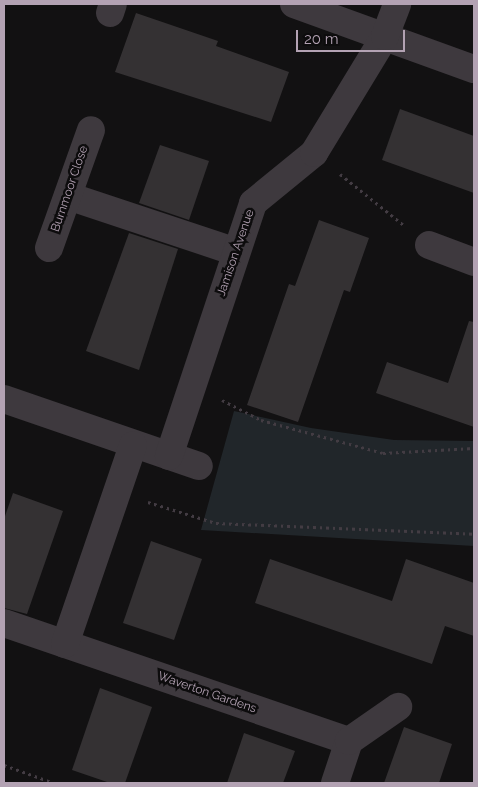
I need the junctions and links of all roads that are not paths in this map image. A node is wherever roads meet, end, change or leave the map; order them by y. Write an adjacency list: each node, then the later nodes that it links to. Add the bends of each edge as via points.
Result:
1 (294, 4): 3 (street)
2 (397, 4): 3 (street, Jamison Avenue)
3 (385, 36): 4 (street); 9 (street, Jamison Avenue, via 314,154 253,203)
4 (474, 69)
5 (91, 130): 6 (street, Burnmoor Close)
6 (68, 196): 8 (street, Burnmoor Close); 9 (street)
7 (429, 245): 10 (street)
8 (49, 248)
9 (236, 252): 13 (street, Jamison Avenue)
10 (474, 262)
11 (4, 399): 12 (street)
12 (133, 445): 13 (street); 16 (street)
13 (169, 456): 14 (street)
14 (199, 466)
15 (4, 623): 16 (street, Waverton Gardens)
16 (65, 644): 18 (street, Waverton Gardens)
17 (398, 707): 18 (street)
18 (349, 742): 19 (street)
19 (335, 783)

